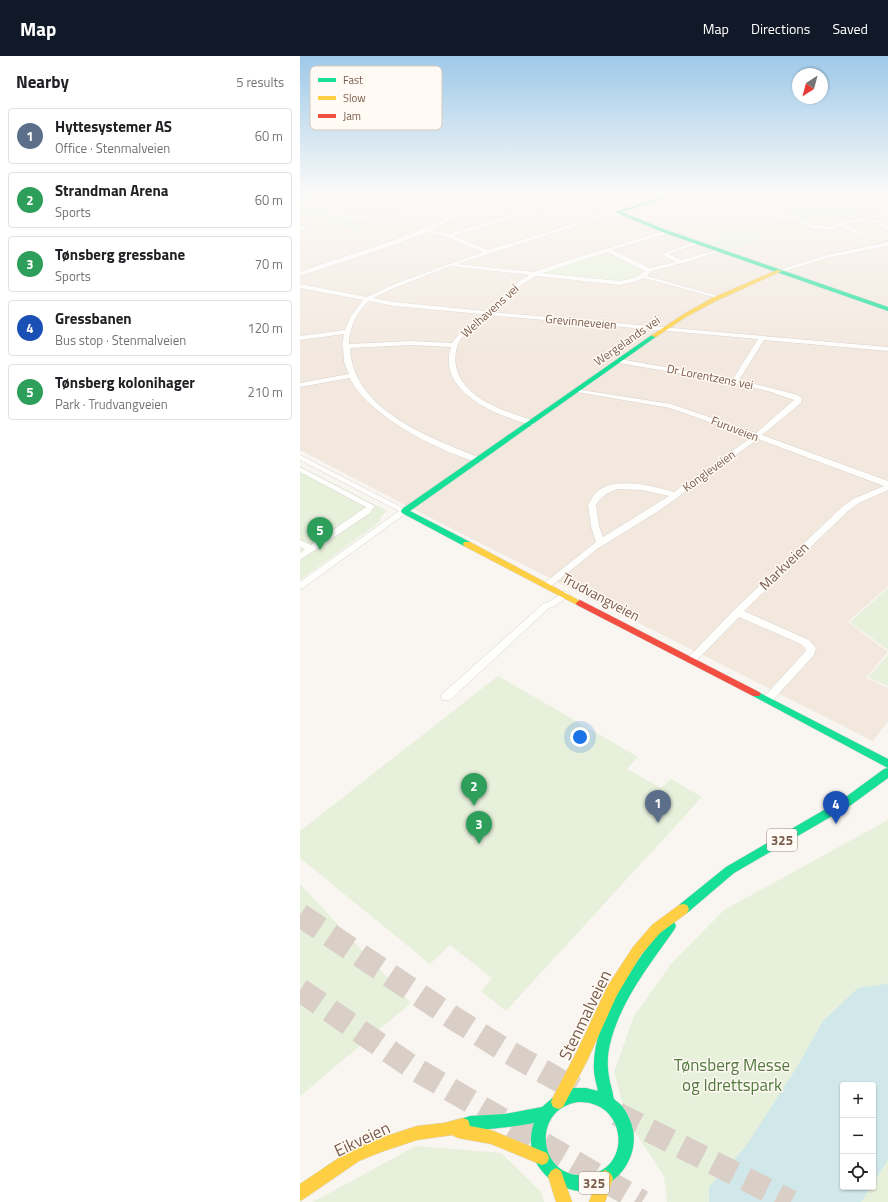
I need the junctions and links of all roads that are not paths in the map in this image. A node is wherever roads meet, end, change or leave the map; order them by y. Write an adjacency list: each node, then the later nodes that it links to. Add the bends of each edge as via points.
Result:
1 (372, 248): 18 (street)
2 (479, 248): 12 (street)
3 (499, 248): 12 (street)
4 (613, 248): 9 (street, Welhavens vei)
5 (681, 248): 13 (street, via 664,254)
6 (714, 248): 10 (main road)
7 (863, 248): 16 (street, Wergelands vei)
8 (878, 248): 11 (street)
9 (608, 250): 15 (street); 17 (street, Welhavens vei)
10 (719, 250): 13 (street); 16 (main road)
11 (881, 250)
12 (488, 252): 14 (street)
13 (681, 262): 15 (street)
14 (450, 264): 17 (street); 22 (street)
15 (648, 270): 19 (street)
16 (779, 271): 21 (main road, Wergelands vei); 23 (main road)
17 (536, 273): 19 (street, via 620,283 633,281); 24 (street, Welhavens vei)
18 (300, 274)
19 (642, 276): 21 (street)
20 (300, 286): 22 (street, Grevinneveien)
21 (716, 297): 25 (main road, Wergelands vei)
22 (368, 299): 24 (street, Grevinneveien); 26 (street, via 357,311)
23 (888, 309)
24 (485, 314): 25 (street, Grevinneveien); 29 (street, Welhavens vei, via 465,331)
25 (664, 329): 28 (street, Grevinneveien); 32 (main road, Wergelands vei)
26 (347, 332): 27 (street); 30 (street)
27 (300, 338)
28 (762, 338): 31 (street, Grevinneveien); 34 (street)
29 (454, 345): 30 (street, via 395,343); 38 (street, Welhavens vei, via 452,362 460,384 475,398)
30 (345, 346): 33 (street)
31 (888, 349)
32 (619, 361): 34 (street, Dr Lorentzens vei); 36 (main road, Wergelands vei)
33 (352, 376): 35 (street); 41 (street, via 364,394 398,422 432,441)
34 (735, 381): 37 (street, Dr Lorentzens vei, via 795,397)
35 (300, 385)
36 (577, 390): 38 (main road, Wergelands vei); 39 (street, Furuveien, via 670,406)
37 (798, 401): 39 (street, Kongleveien)
38 (531, 423): 41 (main road, Wergelands vei)
39 (756, 437): 43 (street, Furuveien); 44 (street, Kongleveien)
40 (300, 457): 45 (street, Trudvangveien)
41 (478, 460): 45 (main road, Wergelands vei)
42 (300, 468): 48 (street, via 371,506)
43 (888, 486): 53 (street, Markveien, via 845,508)
44 (676, 495): 47 (street, Kongleveien); 47 (street, Kongleveien, via 624,486 599,494 592,505)
45 (405, 511): 50 (main road, Trudvangveien); 51 (street)
46 (300, 543): 48 (street)
47 (601, 543): 50 (street, Kongleveien)
48 (311, 549): 49 (street)
49 (300, 557)
50 (547, 585): 52 (main road, Trudvangveien)
51 (300, 586)
52 (565, 594): 54 (main road, Trudvangveien); 55 (street, via 546,606)
53 (737, 612): 54 (street, Markveien); 56 (street, via 805,642 811,648 810,653)
54 (691, 660): 56 (main road, Trudvangveien)
55 (446, 697)
56 (767, 699): 57 (main road, Trudvangveien)
57 (888, 764)
58 (888, 772): 59 (main road, Stenmalveien / 325, via 847,802 730,870)
59 (680, 912): 60 (main road, Stenmalveien / 325, via 656,929 645,941 612,991); 61 (main road, Stenmalveien / 325, via 637,973 607,1033 600,1066)
60 (558, 1102): 61 (main road, Stenmalveien / 325, via 570,1096 583,1094 596,1096); 62 (main road, Stenmalveien / 325)
61 (608, 1102): 66 (main road, Stenmalveien / 325, via 618,1112 624,1125 626,1140 620,1161)
62 (547, 1113): 63 (main road, Eikveien, via 470,1123); 64 (main road, Stenmalveien / 325, via 540,1130 539,1149)
63 (444, 1130): 64 (main road, Eikveien, via 474,1132 504,1140); 67 (main road, Eikveien, via 417,1133 354,1156)
64 (542, 1158): 65 (main road, Stenmalveien / 325)
65 (556, 1176): 66 (main road, Stenmalveien / 325, via 580,1185); 68 (main road, 325)
66 (606, 1178): 69 (main road, 325)
67 (300, 1193)
68 (564, 1202)
69 (597, 1202)

